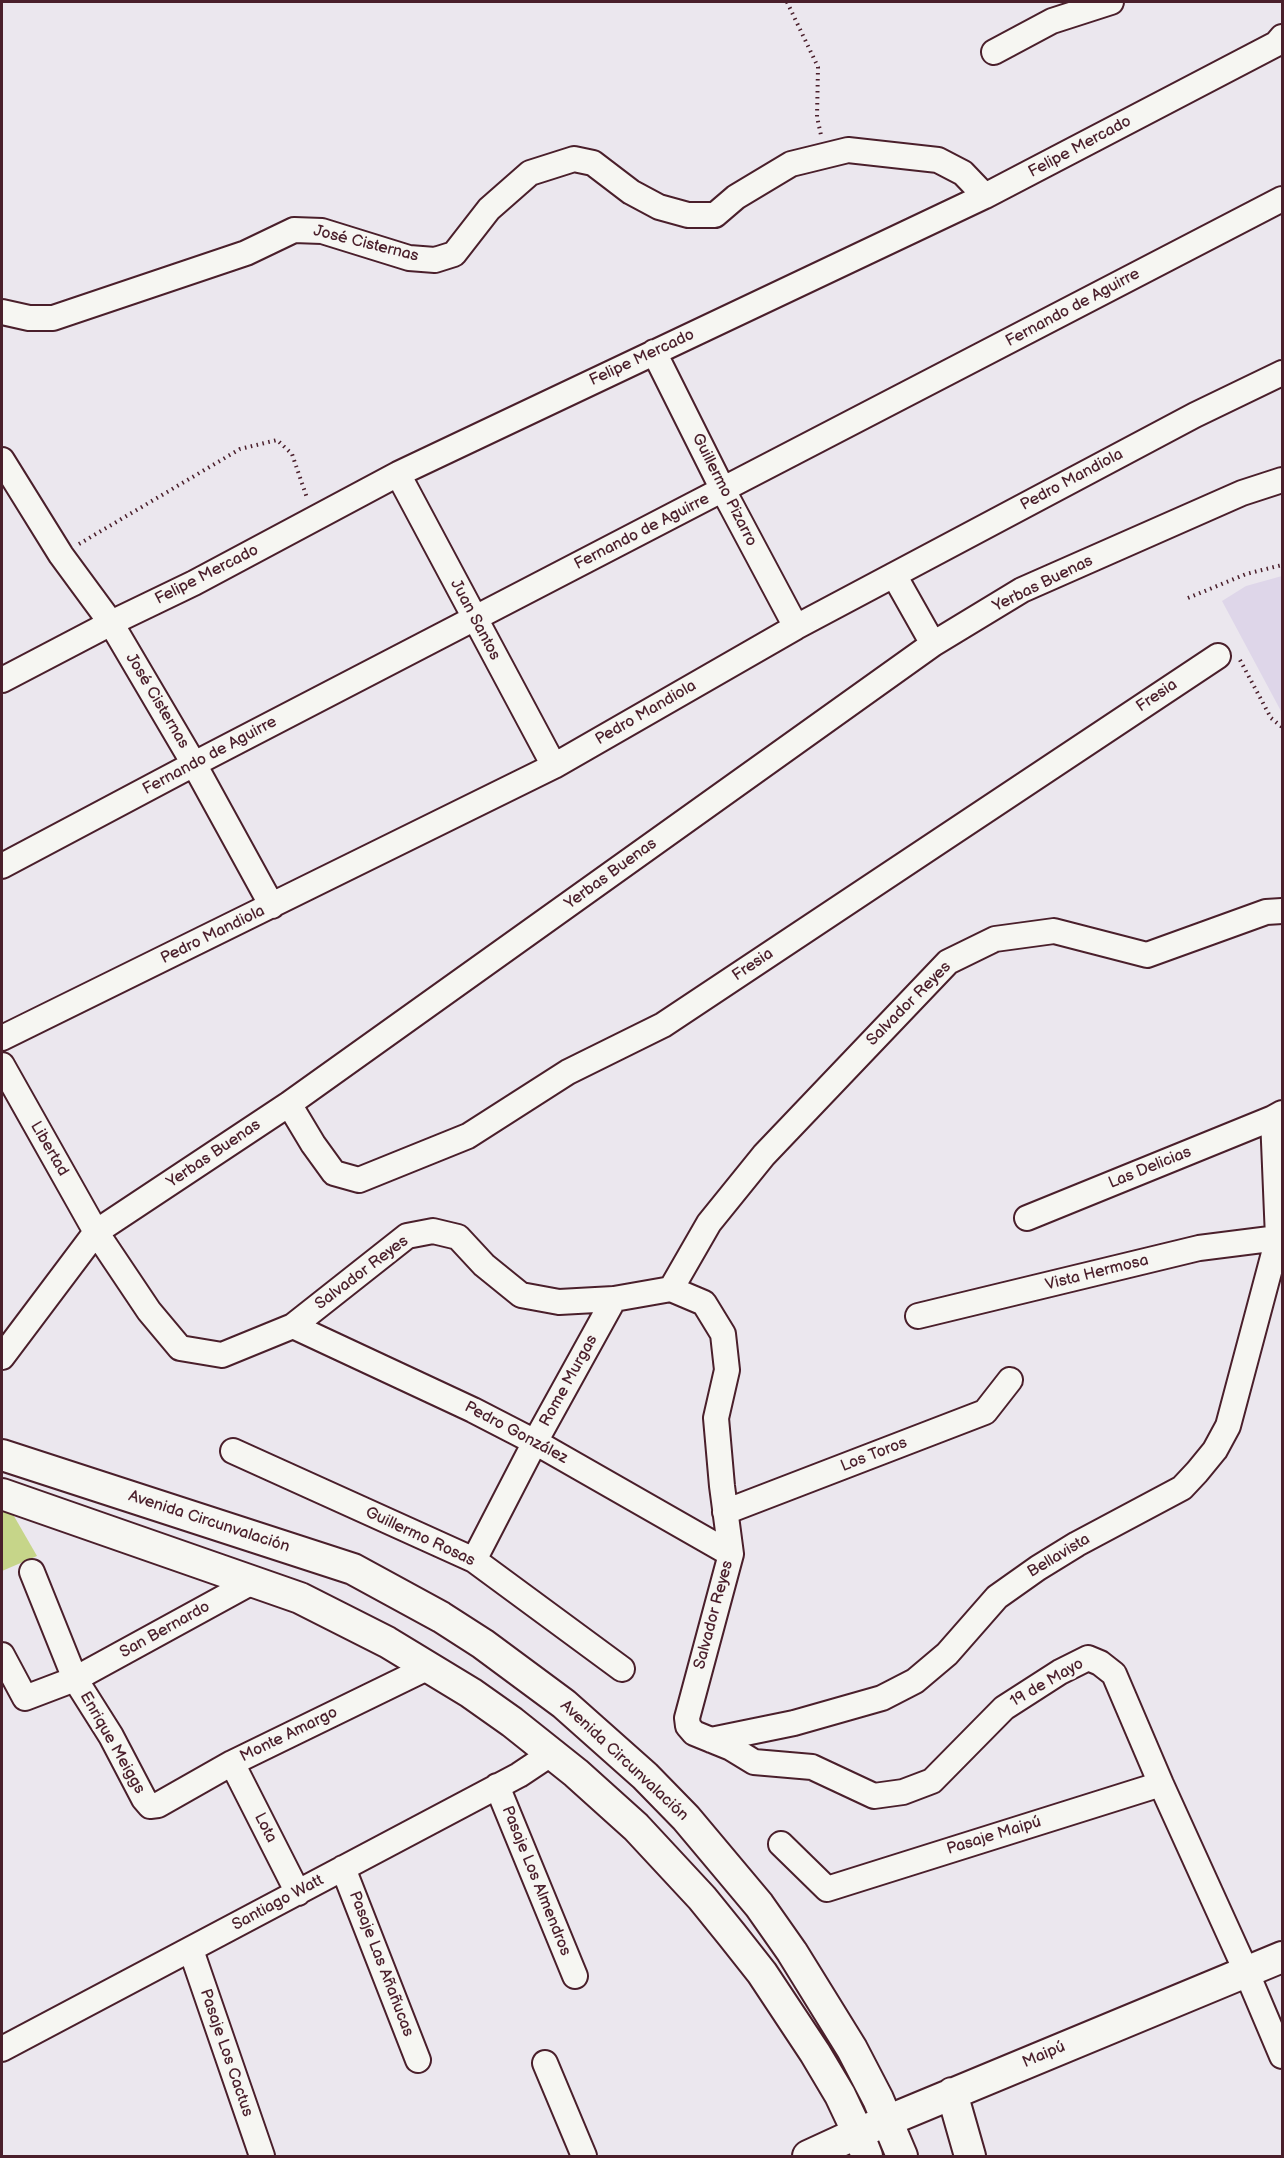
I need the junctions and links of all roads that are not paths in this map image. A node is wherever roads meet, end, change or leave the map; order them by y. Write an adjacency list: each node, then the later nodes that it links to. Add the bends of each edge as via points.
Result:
1 (1111, 2): 3 (street, via 1052,21)
2 (1280, 44): 4 (street, Felipe Mercado)
3 (994, 52)
4 (985, 196): 6 (street, José Cisternas, via 963,173 938,160 848,150 791,164 736,196 715,215 688,215 659,207 631,192 593,163 574,159 530,173 489,209 454,254 435,260 409,258 322,231 294,230 246,253 53,318); 7 (street, Felipe Mercado)
5 (1282, 199): 12 (street, Fernando de Aguirre)
6 (2, 312)
7 (654, 352): 10 (street, Felipe Mercado); 12 (street, Guillermo Pizarro)
8 (1282, 374): 13 (street, Pedro Mandiola, via 1195,415)
9 (2, 460): 15 (street, José Cisternas, via 61,555)
10 (398, 474): 14 (street, Juan Santos); 15 (street, Felipe Mercado, via 195,583)
11 (1282, 480): 17 (street, Yerbas Buenas, via 1242,493 1022,590)
12 (723, 490): 14 (street, Fernando de Aguirre); 16 (street, Guillermo Pizarro)
13 (894, 575): 16 (street, Pedro Mandiola); 17 (street)
14 (474, 619): 20 (street, Fernando de Aguirre); 21 (street, Juan Santos)
15 (111, 623): 19 (street, Felipe Mercado); 20 (street, José Cisternas)
16 (796, 627): 21 (street, Pedro Mandiola)
17 (933, 644): 27 (street, Yerbas Buenas)
18 (1218, 656): 27 (street, Fresia, via 663,1025 568,1072 468,1136 359,1180 334,1173)
19 (2, 680)
20 (194, 764): 22 (street, Fernando de Aguirre); 23 (street, José Cisternas)
21 (554, 766): 23 (street, Pedro Mandiola)
22 (2, 866)
23 (272, 906): 25 (street, Pedro Mandiola)
24 (1282, 911): 32 (street, Salvador Reyes, via 1266,912 1147,955 1054,931 995,939 948,962 764,1155 709,1222)
25 (2, 1038)
26 (2, 1065): 30 (street, Libertad)
27 (289, 1104): 30 (street, Yerbas Buenas)
28 (1278, 1116): 29 (street, Las Delicias); 31 (street, Las Delicias)
29 (1027, 1218)
30 (96, 1232): 35 (street, Salvador Reyes, via 149,1311 180,1348 222,1355); 36 (street, Yerbas Buenas)
31 (1278, 1248): 34 (street, Vista Hermosa, via 1199,1248); 52 (street, Bellavista, via 1228,1426 1215,1450 1182,1488 1077,1544 997,1597 947,1654 915,1681 882,1698 794,1724)
32 (671, 1288): 33 (street, Salvador Reyes); 42 (street, Salvador Reyes, via 704,1303 723,1335 727,1370 716,1418)
33 (614, 1299): 35 (street, Salvador Reyes, via 559,1302 521,1295 458,1237 433,1231 407,1236); 38 (street, Rome Murgas)
34 (918, 1316)
35 (293, 1326): 38 (street, Pedro González)
36 (2, 1357)
37 (1010, 1380): 42 (street, Los Toros, via 985,1412)
38 (535, 1442): 43 (street, Pedro González); 44 (street, Rome Murgas)
39 (233, 1451): 44 (street, Guillermo Rosas)
40 (2, 1455): 51 (main road, Avenida Circunvalación, via 353,1569 483,1644)
41 (2, 1494): 46 (main road)
42 (725, 1512): 43 (street, Salvador Reyes)
43 (731, 1554): 52 (street, Salvador Reyes, via 687,1718 694,1733)
44 (474, 1560): 49 (street, Guillermo Rosas)
45 (32, 1572): 50 (street, Enrique Meiggs)
46 (254, 1581): 48 (main road, via 344,1619); 50 (street, San Bernardo)
47 (2, 1655): 50 (street, Enrique Meiggs, via 25,1698)
48 (429, 1666): 53 (main road); 54 (street, Monte Amargo)
49 (622, 1669)
50 (75, 1679): 57 (street, Enrique Meiggs)
51 (602, 1736): 53 (main road); 70 (main road, Avenida Circunvalación, via 686,1818 759,1905 823,2000)
52 (711, 1740): 55 (street, 19 de Mayo, via 754,1761 812,1767 874,1796 903,1792 932,1781 1004,1708 1088,1658 1114,1674)
53 (552, 1753): 56 (street, Santiago Watt); 71 (main road, via 636,1827 732,1935 810,2045 840,2095)
54 (232, 1763): 57 (street, Monte Amargo); 60 (street, Lota)
55 (1161, 1784): 58 (street, Pasaje Maipú, via 827,1889); 63 (street, 19 de Mayo)
56 (497, 1786): 59 (street, Santiago Watt); 64 (street, Pasaje Los Almendros)
57 (150, 1806)
58 (781, 1844)
59 (343, 1868): 60 (street, Santiago Watt); 67 (street, Pasaje Las Añañucas)
60 (298, 1893): 61 (street, Santiago Watt)
61 (190, 1950): 65 (street, Santiago Watt); 72 (street, Pasaje Los Cactus)
62 (1282, 1957): 63 (main road, Maipú)
63 (1246, 1971): 66 (street, 19 de Mayo); 69 (main road, Maipú)
64 (575, 1976)
65 (2, 2049)
66 (1282, 2056)
67 (418, 2060)
68 (544, 2063): 73 (street)
69 (952, 2094): 70 (main road, Maipú); 76 (main road)
70 (886, 2121): 71 (main road, Maipú); 75 (main road, Avenida Circunvalación)
71 (862, 2145): 74 (main road, Maipú)
72 (262, 2157)
73 (584, 2157)
74 (808, 2157)
75 (902, 2157)
76 (970, 2157)

